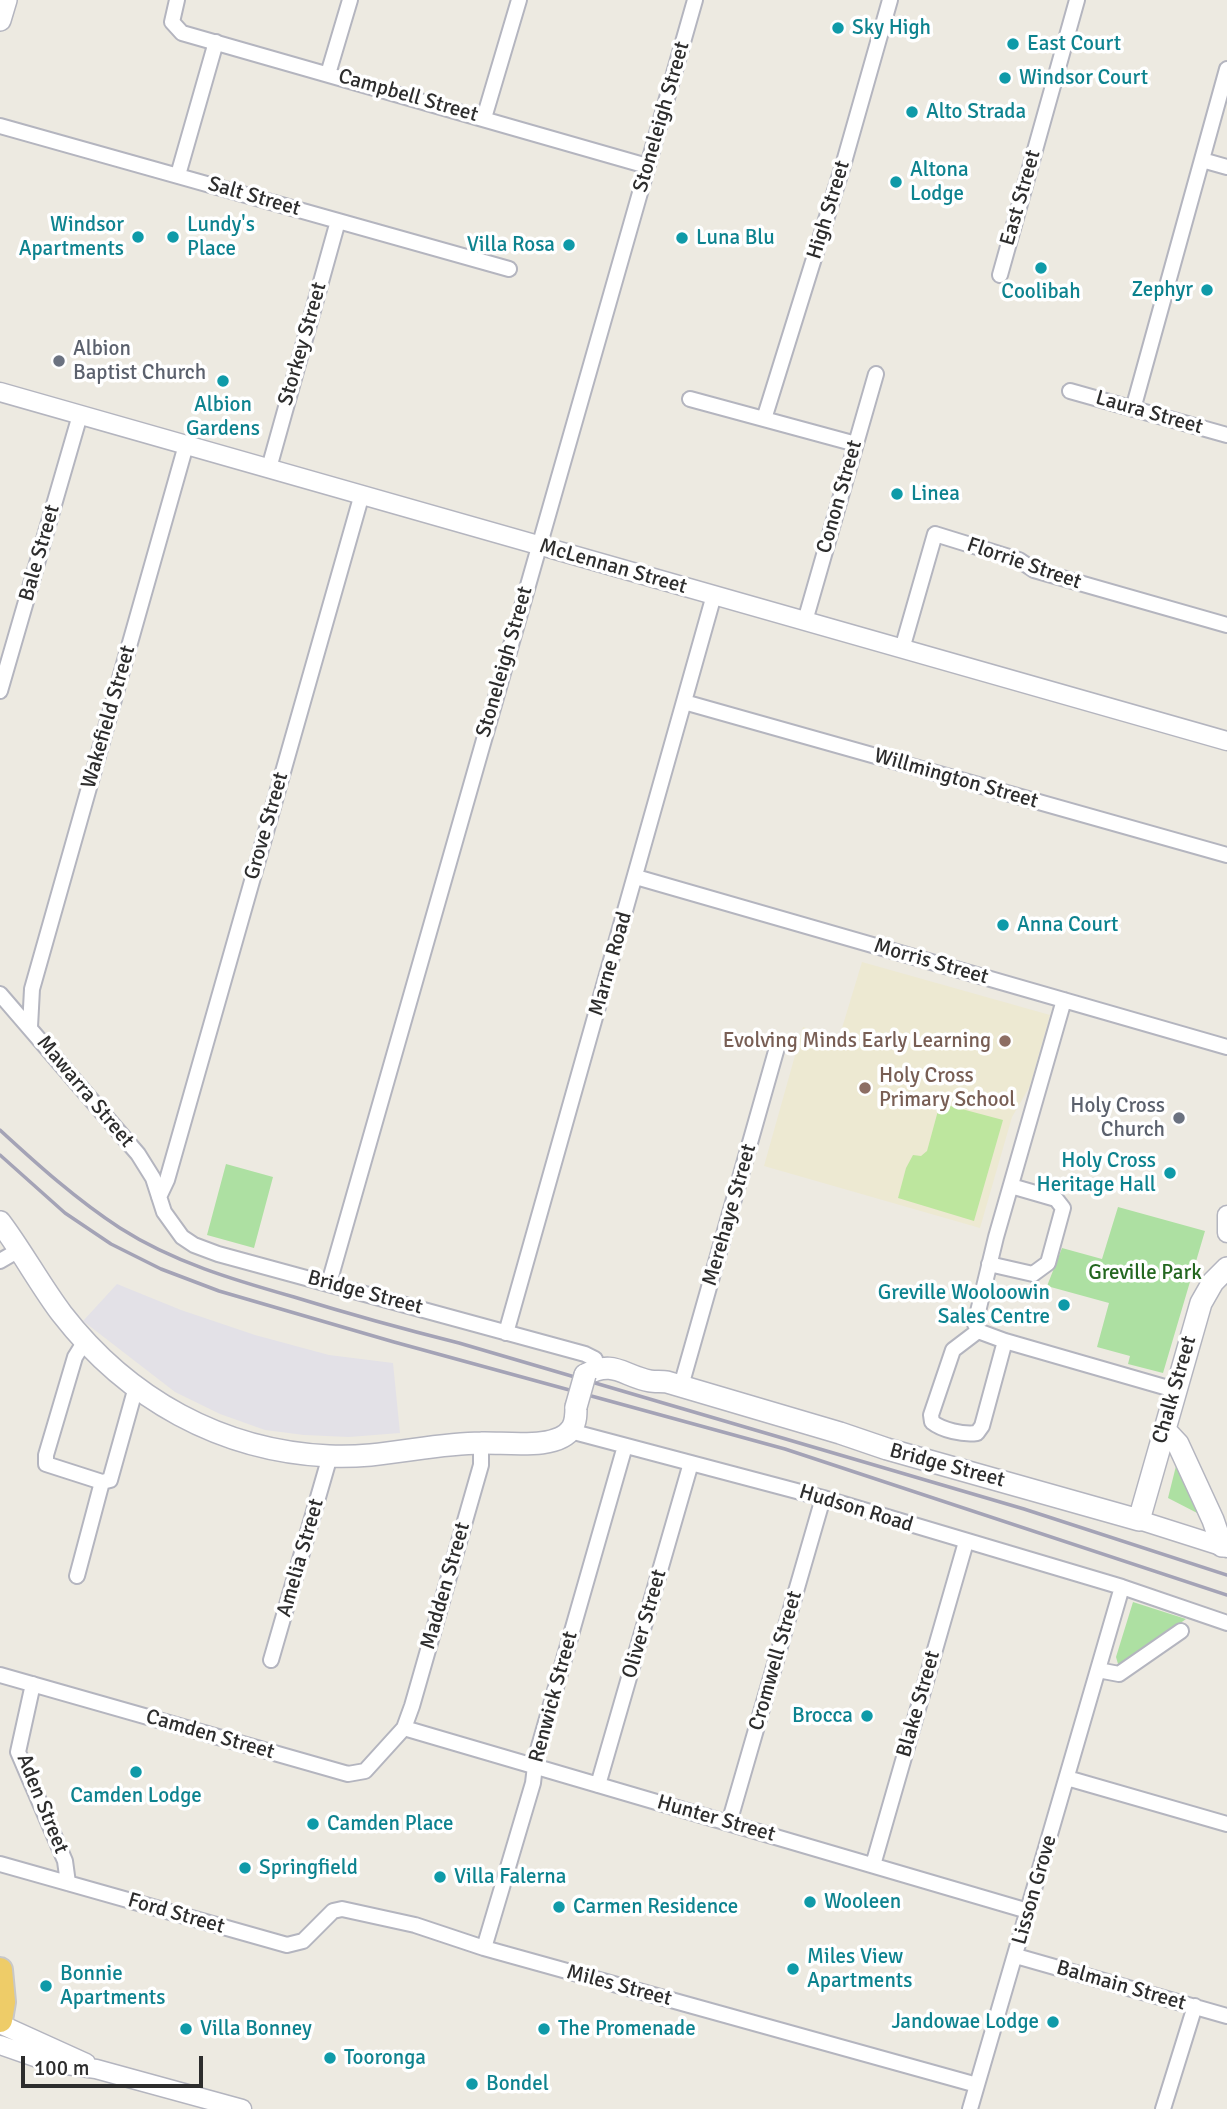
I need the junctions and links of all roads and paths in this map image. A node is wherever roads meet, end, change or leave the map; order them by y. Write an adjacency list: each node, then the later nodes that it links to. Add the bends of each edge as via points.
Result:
1 (6, 0): 8 (main road)
2 (177, 0): 9 (street, Campbell Street, via 172,22 183,33)
3 (350, 0): 11 (street)
4 (519, 0): 12 (street)
5 (695, 0): 15 (street, Stoneleigh Street)
6 (890, 0): 27 (street, High Street)
7 (1077, 0): 20 (street, East Street)
8 (0, 20)
9 (216, 42): 11 (street, Campbell Street); 17 (street)
10 (1227, 69): 14 (street)
11 (328, 74): 12 (street, Campbell Street)
12 (484, 118): 15 (street, Campbell Street)
13 (0, 125): 17 (street, Salt Street)
14 (1202, 160): 16 (street); 25 (street)
15 (648, 166): 33 (street, Stoneleigh Street)
16 (1227, 167)
17 (178, 176): 18 (street, Salt Street)
18 (338, 221): 19 (street, Salt Street); 31 (street, Storkey Street)
19 (509, 269)
20 (1000, 275)
21 (876, 374): 29 (street, Conon Street)
22 (1070, 390): 25 (street, Laura Street)
23 (0, 392): 26 (street, McLennan Street)
24 (690, 399): 27 (street)
25 (1133, 409): 28 (street, Laura Street)
26 (80, 415): 30 (street, McLennan Street); 38 (street, Bale Street)
27 (765, 419): 29 (street)
28 (1227, 435)
29 (856, 444): 35 (street, Conon Street)
30 (186, 445): 31 (street, McLennan Street); 43 (street, Wakefield Street)
31 (269, 468): 32 (street, McLennan Street)
32 (362, 494): 33 (street, McLennan Street); 49 (street, Grove Street)
33 (538, 545): 34 (street, McLennan Street); 60 (street, Stoneleigh Street)
34 (714, 595): 35 (street, McLennan Street); 39 (street, Marne Road)
35 (805, 621): 37 (street, McLennan Street)
36 (1227, 625): 37 (street, Florrie Street, via 1034,570 1019,560 934,534)
37 (902, 649): 40 (street, McLennan Street)
38 (0, 691)
39 (684, 702): 41 (street, Willmington Street); 42 (street, Marne Road)
40 (1227, 741)
41 (1227, 855)
42 (636, 877): 45 (street, Morris Street); 62 (street, Marne Road)
43 (32, 989): 44 (street, via 21,997); 46 (street, Wakefield Street)
44 (2, 996): 46 (street, Mawarra Street)
45 (1064, 1000): 48 (street, Morris Street); 51 (street)
46 (30, 1027): 50 (street, Mawarra Street)
47 (778, 1044): 66 (street, Merehaye Street)
48 (1227, 1047)
49 (173, 1158): 50 (street); 52 (street, Grove Street)
50 (145, 1164): 52 (street, Mawarra Street)
51 (1011, 1186): 58 (street); 58 (street, via 1056,1199 1063,1208 1048,1263 1033,1274)
52 (159, 1196): 60 (street, Bridge Street, via 172,1225 194,1245)
53 (1227, 1215): 55 (street)
54 (0, 1222): 56 (main road)
55 (1227, 1233)
56 (19, 1250): 57 (street); 63 (main road)
57 (0, 1261)
58 (989, 1264): 61 (street, via 975,1315)
59 (1227, 1268): 68 (main road, Chalk Street, via 1203,1297)
60 (329, 1283): 62 (street, Bridge Street)
61 (978, 1331): 64 (street); 64 (street, via 953,1350 930,1415 937,1426 977,1433)
62 (506, 1333): 65 (street, Bridge Street, via 585,1353)
63 (85, 1341): 67 (main road); 75 (street, via 74,1360 45,1462)
64 (1005, 1341): 68 (street)
65 (590, 1367): 66 (main road, Bridge Street, via 608,1367); 69 (main road, bridge, via 575,1423)
66 (674, 1384): 77 (main road, Bridge Street)
67 (136, 1387): 73 (main road, via 189,1421 229,1438); 75 (street, via 111,1478)
68 (1175, 1390): 70 (main road, Chalk Street)
69 (565, 1428): 71 (main road, via 550,1441); 72 (street, Hudson Road)
70 (1164, 1429): 77 (main road, Chalk Street); 79 (main road, via 1178,1444)
71 (481, 1443): 73 (main road); 88 (street, Madden Street, via 481,1465)
72 (625, 1446): 74 (street, Hudson Road); 89 (street, Renwick Street)
73 (330, 1456): 84 (street, Amelia Street)
74 (691, 1463): 76 (street, Hudson Road); 91 (street, Oliver Street)
75 (102, 1482): 80 (street)
76 (823, 1498): 78 (street, Hudson Road); 92 (street, Cromwell Street)
77 (1139, 1520): 79 (street, Bridge Street)
78 (965, 1542): 81 (street, Hudson Road); 95 (street, Blake Street)
79 (1224, 1547)
80 (77, 1576)
81 (1122, 1587): 82 (street, Hudson Road); 85 (street, Lisson Grove)
82 (1227, 1623)
83 (1181, 1631): 85 (street, via 1119,1674)
84 (271, 1660)
85 (1098, 1670): 90 (street, Lisson Grove)
86 (0, 1675): 87 (street, Camden Street)
87 (33, 1684): 88 (street, Camden Street, via 348,1774 365,1771); 96 (street, Aden Street, via 18,1752 64,1859)
88 (404, 1728): 89 (street, Hunter Street)
89 (535, 1767): 91 (street, Hunter Street); 99 (street, Renwick Street)
90 (1066, 1778): 93 (street); 98 (street, Lisson Grove)
91 (598, 1785): 92 (street, Hunter Street)
92 (729, 1823): 95 (street, Hunter Street)
93 (1227, 1825)
94 (0, 1864): 96 (street, Ford Street)
95 (873, 1865): 98 (street, Hunter Street)
96 (68, 1883): 97 (street, Ford Street, via 287,1945 303,1941 333,1911)
97 (342, 1909): 99 (street, Miles Street, via 415,1925)
98 (1028, 1911): 100 (street, Lisson Grove)
99 (485, 1948): 107 (street, Miles Street)
100 (1016, 1956): 102 (street, Balmain Street); 107 (street, Lisson Grove)
101 (0, 1970): 104 (highway)
102 (1195, 2006): 103 (street, Balmain Street); 110 (street)
103 (1227, 2016)
104 (0, 2022): 106 (street)
105 (0, 2045): 106 (street, via 52,2063)
106 (96, 2069): 108 (street)
107 (977, 2085): 109 (street, Lisson Grove)
108 (242, 2109)
109 (970, 2109)
110 (1163, 2109)

